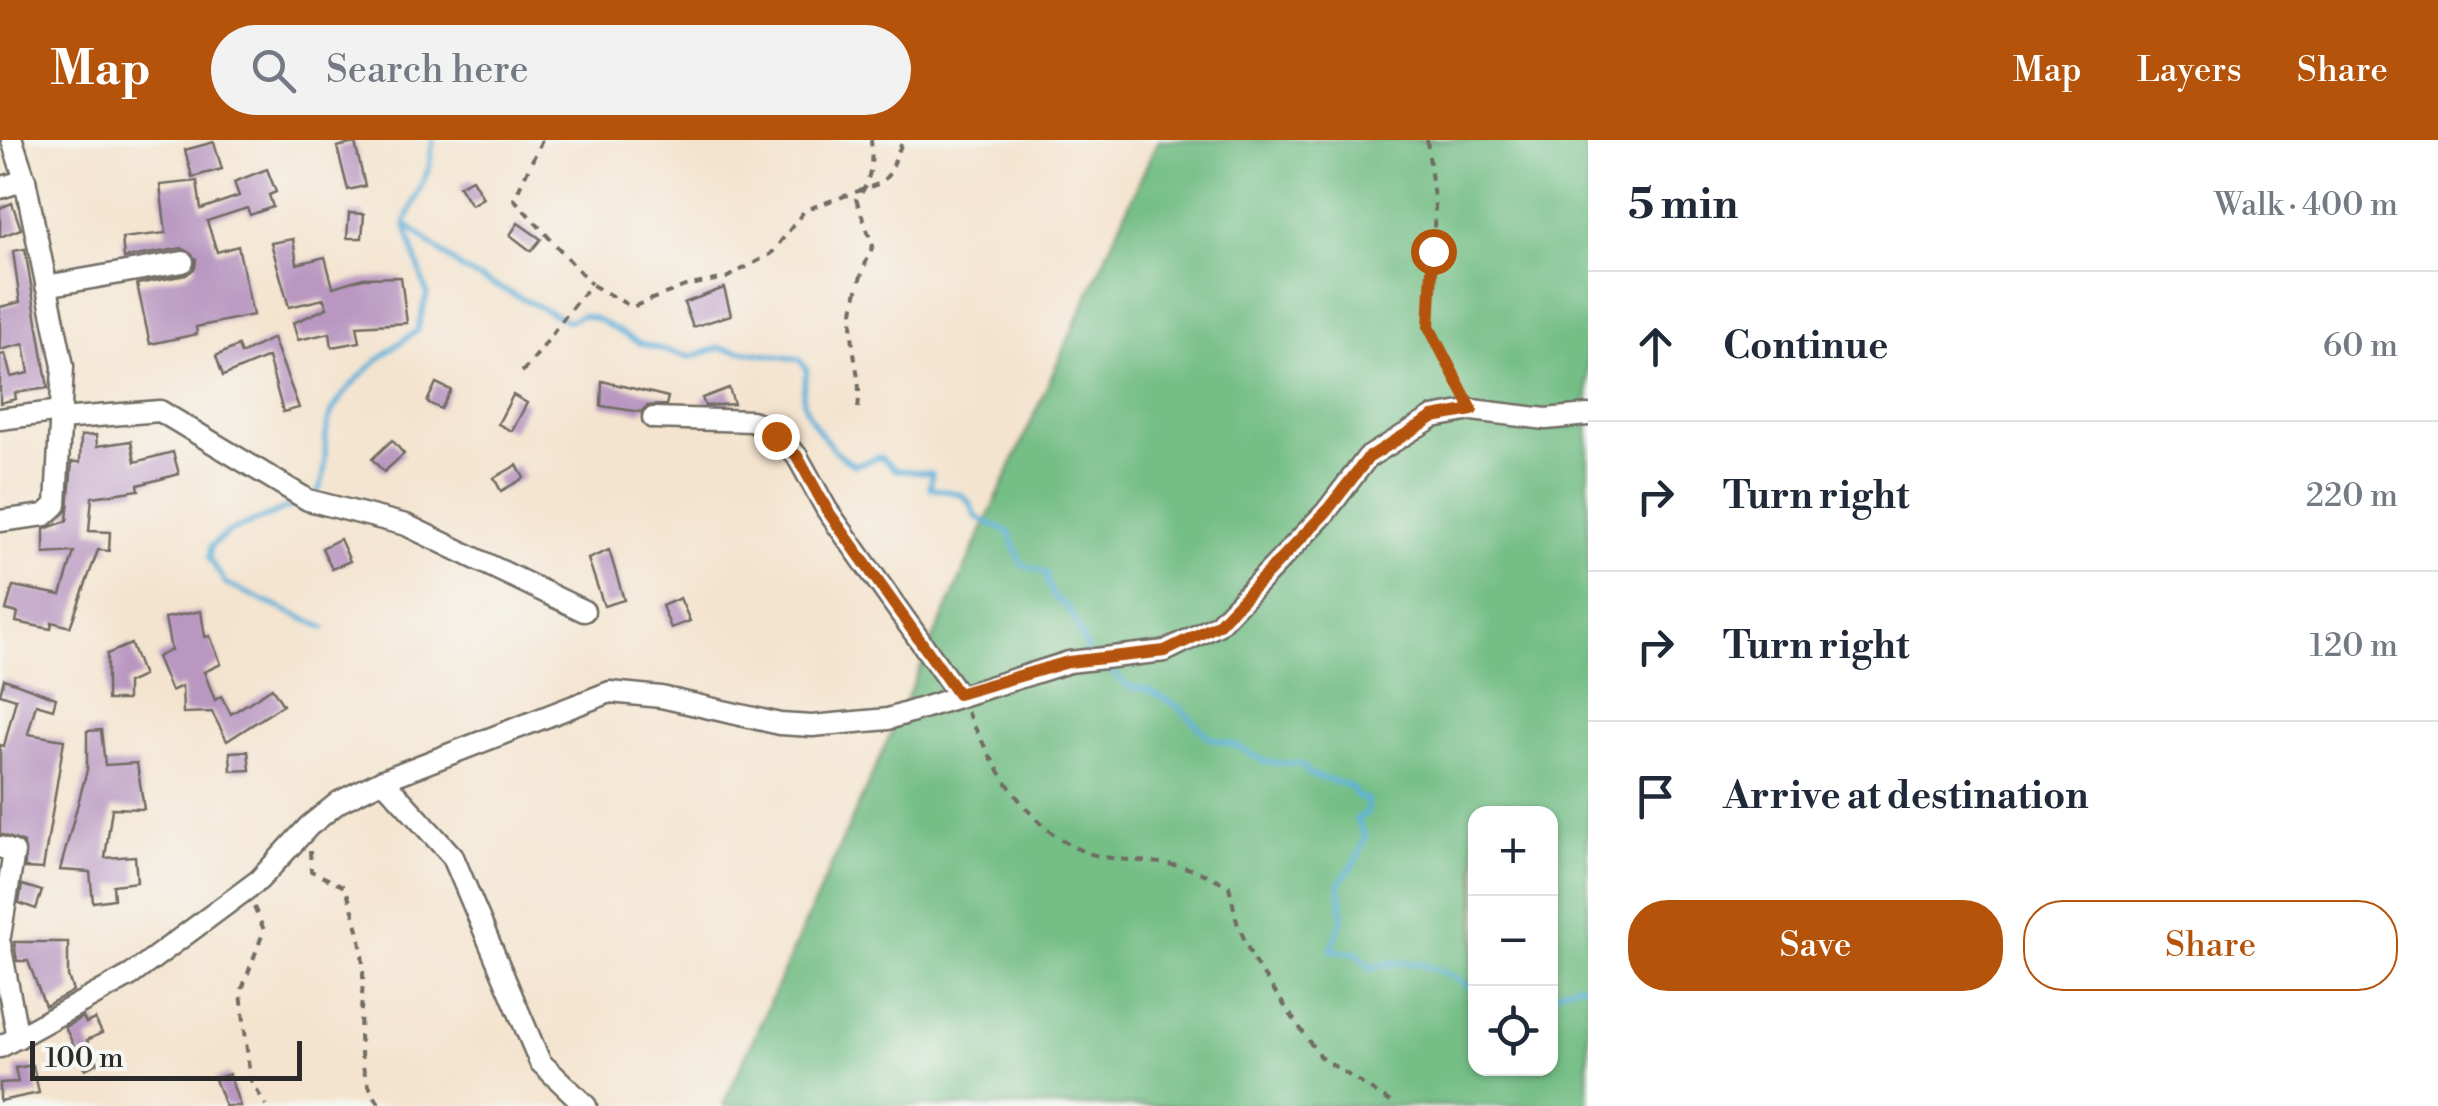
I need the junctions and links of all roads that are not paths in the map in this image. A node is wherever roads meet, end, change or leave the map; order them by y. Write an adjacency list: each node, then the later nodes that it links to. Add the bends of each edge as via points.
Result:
1 (12, 140): 2 (street)
2 (25, 180): 3 (street); 5 (street)
3 (0, 188)
4 (183, 262): 5 (street)
5 (46, 286): 7 (street, via 63,366)
6 (1588, 414): 12 (street, via 1546,419 1472,410 1433,417 1368,458 1218,625 1165,651 1068,662)
7 (61, 415): 8 (street); 10 (street, via 56,506); 11 (street, via 160,410 308,500 406,525)
8 (0, 418)
9 (654, 418): 12 (street, via 752,421 776,436 797,456 827,510)
10 (0, 521)
11 (584, 611)
12 (958, 694): 13 (street, via 888,719 812,726 610,692)
13 (383, 780): 17 (street, via 338,802 247,889 132,974); 18 (street, via 454,857 540,1062)
14 (0, 847): 15 (street, via 14,852)
15 (0, 936)
16 (0, 944): 17 (street)
17 (9, 1042)
18 (586, 1106)

